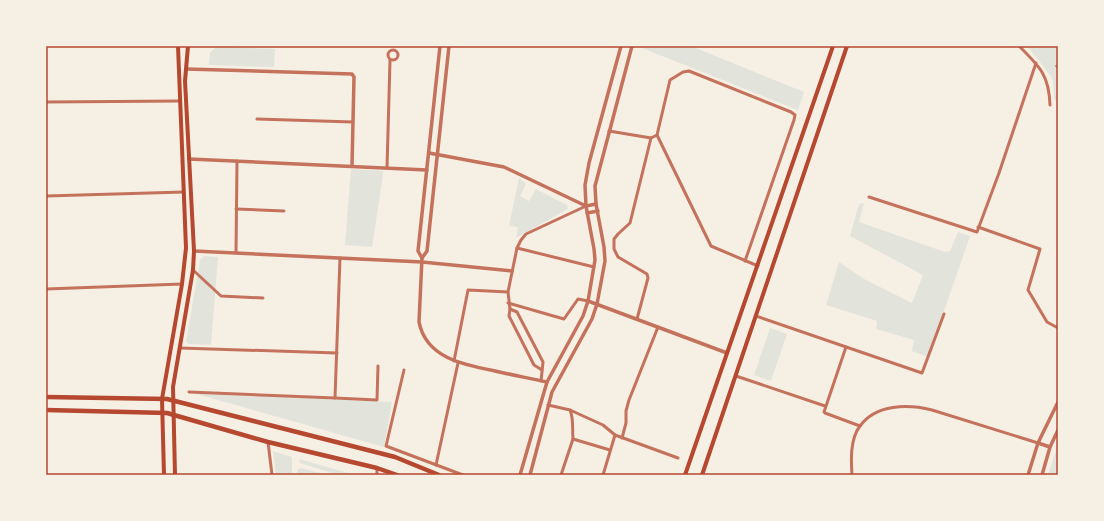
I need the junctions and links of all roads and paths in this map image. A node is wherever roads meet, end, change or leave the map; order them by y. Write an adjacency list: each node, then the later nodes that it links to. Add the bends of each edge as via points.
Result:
1 (178, 46): 13 (main road)
2 (188, 46): 12 (main road)
3 (440, 46): 21 (street)
4 (449, 46): 22 (street)
5 (621, 46): 32 (street, via 589,163 585,185)
6 (632, 46): 18 (street)
7 (834, 46): 44 (main road)
8 (847, 46): 57 (main road)
9 (1019, 46): 11 (street)
10 (390, 60): 26 (street)
11 (1036, 63): 15 (street, via 1046,78); 37 (street)
12 (186, 69): 17 (street, via 352,74); 23 (main road)
13 (180, 101): 14 (street); 28 (main road)
14 (46, 102)
15 (1050, 105)
16 (257, 119): 17 (street)
17 (353, 122): 25 (street)
18 (609, 131): 20 (street); 31 (street, via 595,186)
19 (657, 135): 20 (street); 43 (street, via 711,246); 43 (street, via 670,80 686,71 795,115)
20 (651, 138): 58 (street, via 630,223 615,236 614,244 618,258 647,274)
21 (429, 153): 22 (street); 27 (street)
22 (438, 154): 32 (street, via 504,168); 42 (street, via 427,251)
23 (189, 159): 24 (street); 39 (main road)
24 (237, 161): 25 (street); 33 (street)
25 (352, 166): 26 (street)
26 (387, 168): 27 (street)
27 (427, 170): 42 (street, via 418,251)
28 (184, 192): 29 (street); 48 (main road, via 186,248)
29 (46, 196)
30 (869, 197): 37 (street, via 977,232)
31 (596, 204): 32 (street); 35 (street)
32 (586, 206): 36 (street); 38 (street, via 526,234)
33 (236, 209): 34 (street); 40 (street)
34 (284, 211)
35 (598, 211): 36 (street); 54 (street, via 605,261)
36 (587, 213): 45 (street, via 594,249)
37 (978, 227): 60 (street, via 1040,249 1028,290 1047,322)
38 (517, 248): 45 (street); 47 (street)
39 (194, 251): 40 (street); 46 (main road)
40 (236, 254): 41 (street)
41 (340, 258): 42 (street); 63 (street)
42 (422, 260): 47 (street); 65 (street, via 420,327 432,347)
43 (745, 261): 44 (street)
44 (758, 266): 64 (main road)
45 (594, 267): 52 (street)
46 (193, 270): 51 (street, via 220,296); 62 (main road)
47 (512, 271): 50 (street)
48 (182, 284): 49 (street); 75 (main road)
49 (46, 289)
50 (508, 292): 53 (street); 65 (street, via 468,290)
51 (263, 298)
52 (588, 301): 53 (street, via 578,299 564,319); 54 (street); 71 (street, via 583,316)
53 (508, 303): 55 (street)
54 (597, 304): 58 (street); 78 (street, via 592,320 555,384)
55 (510, 309): 68 (street, via 509,316 534,366); 68 (street, via 517,312 543,362)
56 (944, 314): 61 (street, via 922,373)
57 (756, 316): 61 (street); 69 (main road)
58 (637, 319): 59 (street)
59 (658, 327): 64 (street); 87 (street, via 629,400)
60 (1058, 328)
61 (846, 347): 79 (street)
62 (180, 348): 63 (street); 76 (main road)
63 (337, 353): 74 (street)
64 (727, 353): 107 (main road)
65 (456, 362): 70 (street); 94 (street)
66 (378, 366): 74 (street, via 377,400)
67 (404, 370): 94 (street, via 386,446)
68 (542, 370): 70 (street)
69 (736, 376): 79 (street); 108 (main road)
70 (541, 381): 71 (street)
71 (546, 382): 103 (street)
72 (189, 392): 74 (street)
73 (46, 397): 75 (main road)
74 (335, 398)
75 (162, 399): 76 (main road); 82 (main road)
76 (172, 401): 83 (main road); 101 (main road, via 395,457)
77 (1058, 402): 90 (street)
78 (548, 405): 81 (street); 104 (street)
79 (825, 406): 84 (street, via 825,413)
80 (46, 410): 82 (main road)
81 (570, 410): 86 (street, via 603,425); 88 (street, via 573,417)
82 (162, 412): 83 (main road); 96 (main road)
83 (173, 414): 89 (main road); 97 (main road)
84 (860, 426): 90 (street, via 871,416 889,408 916,406); 109 (street, via 852,448)
85 (1058, 430): 91 (street)
86 (615, 435): 87 (street); 92 (street)
87 (622, 438): 93 (street)
88 (572, 439): 92 (street); 105 (street)
89 (268, 442): 95 (main road); 98 (street)
90 (1038, 443): 91 (street); 110 (street)
91 (1050, 446): 111 (street)
92 (610, 450): 106 (street)
93 (678, 458)
94 (436, 465): 102 (street)
95 (377, 468): 99 (street); 100 (main road)
96 (164, 475)
97 (175, 475)
98 (272, 475)
99 (377, 475)
100 (397, 475)
101 (439, 475)
102 (463, 475)
103 (520, 475)
104 (530, 475)
105 (561, 475)
106 (603, 475)
107 (685, 475)
108 (702, 475)
109 (852, 475)
110 (1028, 475)
111 (1042, 475)

